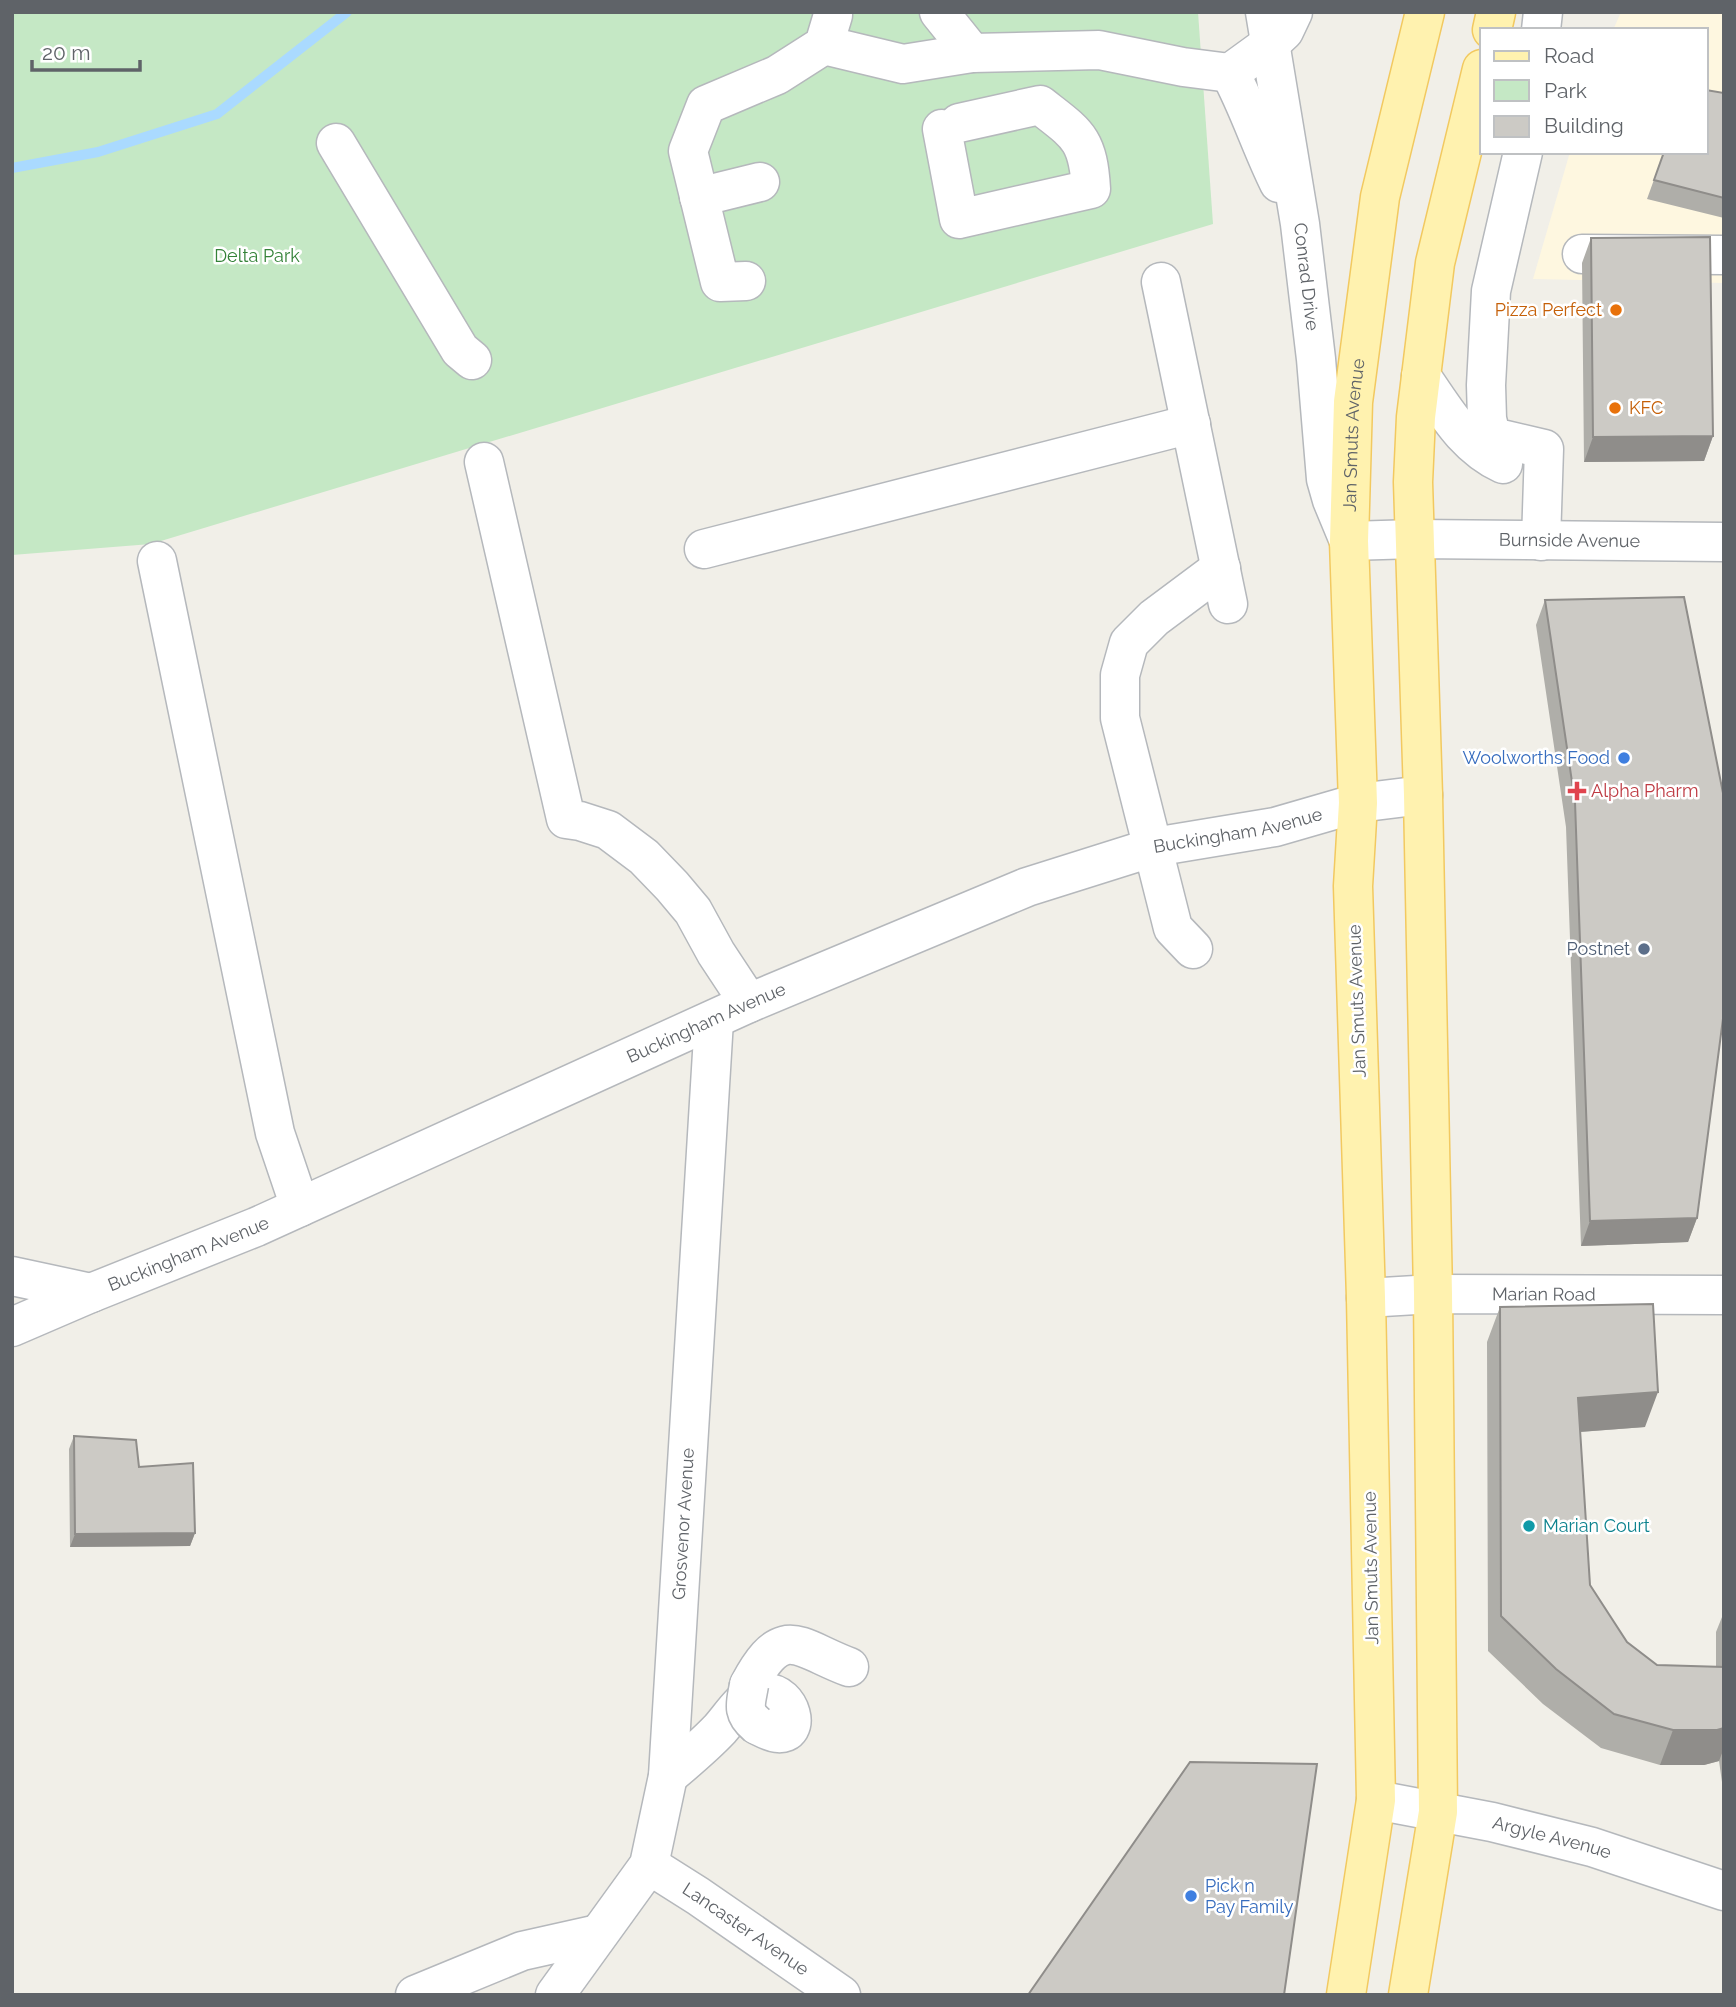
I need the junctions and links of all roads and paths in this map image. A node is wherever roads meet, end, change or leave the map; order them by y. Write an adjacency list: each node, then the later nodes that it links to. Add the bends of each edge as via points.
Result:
1 (939, 12): 5 (street)
2 (1293, 12): 4 (street, via 1284,31)
3 (1425, 12): 23 (main road, Jan Smuts Avenue, via 1380,197 1369,270 1353,402)
4 (1268, 28): 6 (street); 12 (street, Conrad Drive)
5 (972, 53): 6 (street, via 1099,50); 11 (street, via 903,64 828,30 777,75 706,105 688,151)
6 (1230, 73): 12 (street)
7 (1480, 77): 18 (main road, via 1435,263)
8 (336, 143): 17 (street, via 460,351)
9 (1522, 154): 21 (street, via 1491,291 1487,419 1497,438 1544,449)
10 (760, 182): 11 (street)
11 (699, 197): 15 (street, via 720,282)
12 (1300, 224): 23 (street, Conrad Drive, via 1326,479)
13 (1582, 254): 14 (street)
14 (1724, 255)
15 (746, 281)
16 (1161, 282): 19 (street)
17 (472, 360)
18 (1422, 376): 21 (street, via 1456,425 1486,456 1503,464); 22 (main road, via 1413,482)
19 (1191, 424): 26 (street); 30 (street, via 1225,586 1153,618 1129,643 1120,675 1120,718)
20 (484, 462): 32 (street, via 566,819 608,830 653,867 693,911)
21 (1544, 468): 24 (street)
22 (1415, 539): 23 (street, Burnside Avenue); 24 (street, Burnside Avenue); 28 (main road)
23 (1349, 541): 29 (main road, Jan Smuts Avenue)
24 (1541, 541): 25 (street, Burnside Avenue)
25 (1724, 542)
26 (705, 549)
27 (158, 561): 34 (street, via 275,1133)
28 (1423, 795): 29 (street, Buckingham Avenue); 37 (main road)
29 (1358, 803): 30 (street, Buckingham Avenue, via 1275,827); 39 (main road, Jan Smuts Avenue, via 1353,886)
30 (1154, 847): 31 (street, via 1173,928); 32 (street, Buckingham Avenue, via 1027,887)
31 (1193, 949)
32 (749, 1003): 33 (street, Buckingham Avenue)
33 (714, 1020): 34 (street, Buckingham Avenue); 42 (street, Grosvenor Avenue)
34 (300, 1207): 36 (street, Buckingham Avenue)
35 (12, 1276): 36 (street)
36 (90, 1293): 40 (street, Buckingham Avenue)
37 (1433, 1294): 38 (street, Marian Road); 39 (street, Marian Road); 44 (main road)
38 (1724, 1295)
39 (1366, 1298): 43 (main road, Jan Smuts Avenue)
40 (12, 1327)
41 (849, 1667): 42 (street, bridge, via 799,1644 776,1648 755,1673 749,1685 745,1708 757,1725 776,1733 791,1725 785,1701 771,1693 759,1694 741,1704)
42 (668, 1776): 45 (street, Grosvenor Avenue)
43 (1376, 1800): 44 (street, Argyle Avenue); 51 (main road, Jan Smuts Avenue)
44 (1438, 1812): 46 (street, Argyle Avenue, via 1592,1847); 52 (main road)
45 (649, 1865): 47 (street, Grosvenor Avenue); 50 (street, Lancaster Avenue)
46 (1724, 1891)
47 (598, 1934): 48 (street, via 522,1951); 49 (street, Grosvenor Avenue)
48 (415, 1995)
49 (555, 1995)
50 (841, 1995)
51 (1346, 1995)
52 (1408, 1995)

